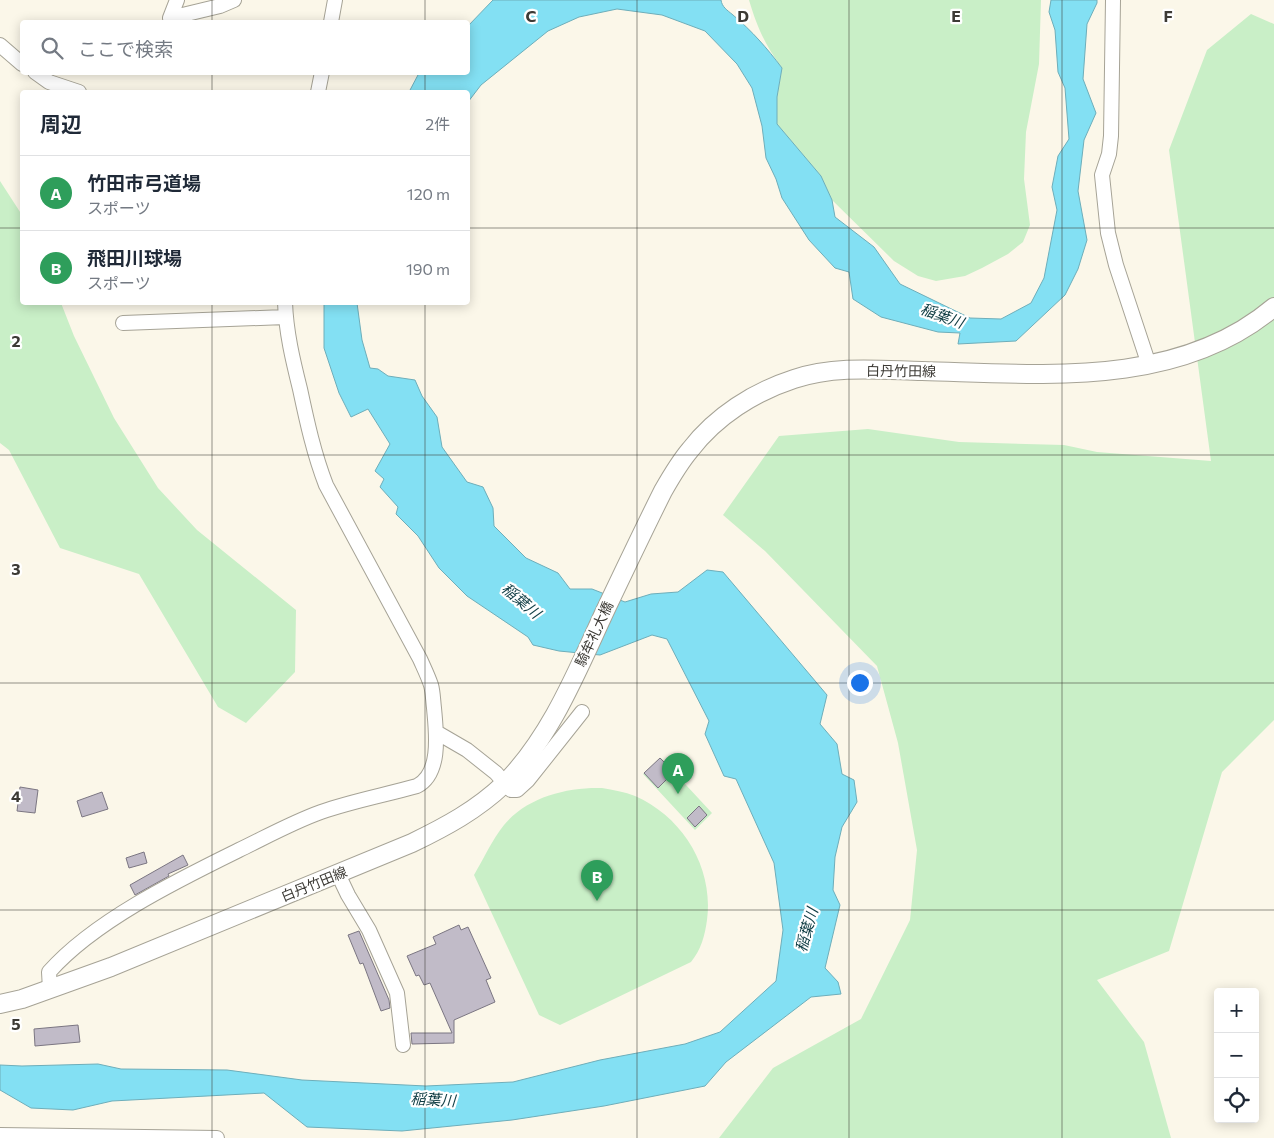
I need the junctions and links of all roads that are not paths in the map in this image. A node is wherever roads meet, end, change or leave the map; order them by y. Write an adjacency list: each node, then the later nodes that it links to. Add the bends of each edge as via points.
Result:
1 (177, 0): 2 (street, via 170,18)
2 (234, 0)
3 (335, 0): 5 (street)
4 (1113, 0): 16 (street, via 1111,136 1102,175 1104,206 1116,265)
5 (331, 20)
6 (0, 45): 7 (street)
7 (20, 62)
8 (40, 75): 10 (street)
9 (321, 75): 11 (street)
10 (72, 90)
11 (318, 90)
12 (285, 305): 14 (street)
13 (1274, 307): 16 (main road, 白丹竹田線, via 1216,343 1180,358)
14 (285, 317): 15 (street); 20 (street, via 315,456 326,485 423,664 431,685)
15 (123, 323)
16 (1149, 365): 17 (main road, 白丹竹田線, via 1057,373 839,370 795,379 756,395 737,406 690,450 663,491)
17 (618, 584): 18 (main road, 騎牟礼大橋)
18 (570, 684): 21 (main road, 白丹竹田線, via 536,746)
19 (582, 712): 21 (street, via 524,785 511,790)
20 (436, 732): 21 (street, via 467,750 496,773); 23 (street, via 433,765 420,784 321,812 206,866 113,919 77,945 49,972)
21 (504, 784): 22 (main road, 白丹竹田線, via 445,827)
22 (338, 874): 23 (main road, 白丹竹田線); 25 (street, via 369,930 397,993)
23 (50, 989): 24 (main road, 白丹竹田線)
24 (0, 1004)
25 (403, 1046)
26 (0, 1134): 27 (street)
27 (17, 1136): 28 (street)
28 (217, 1138)

